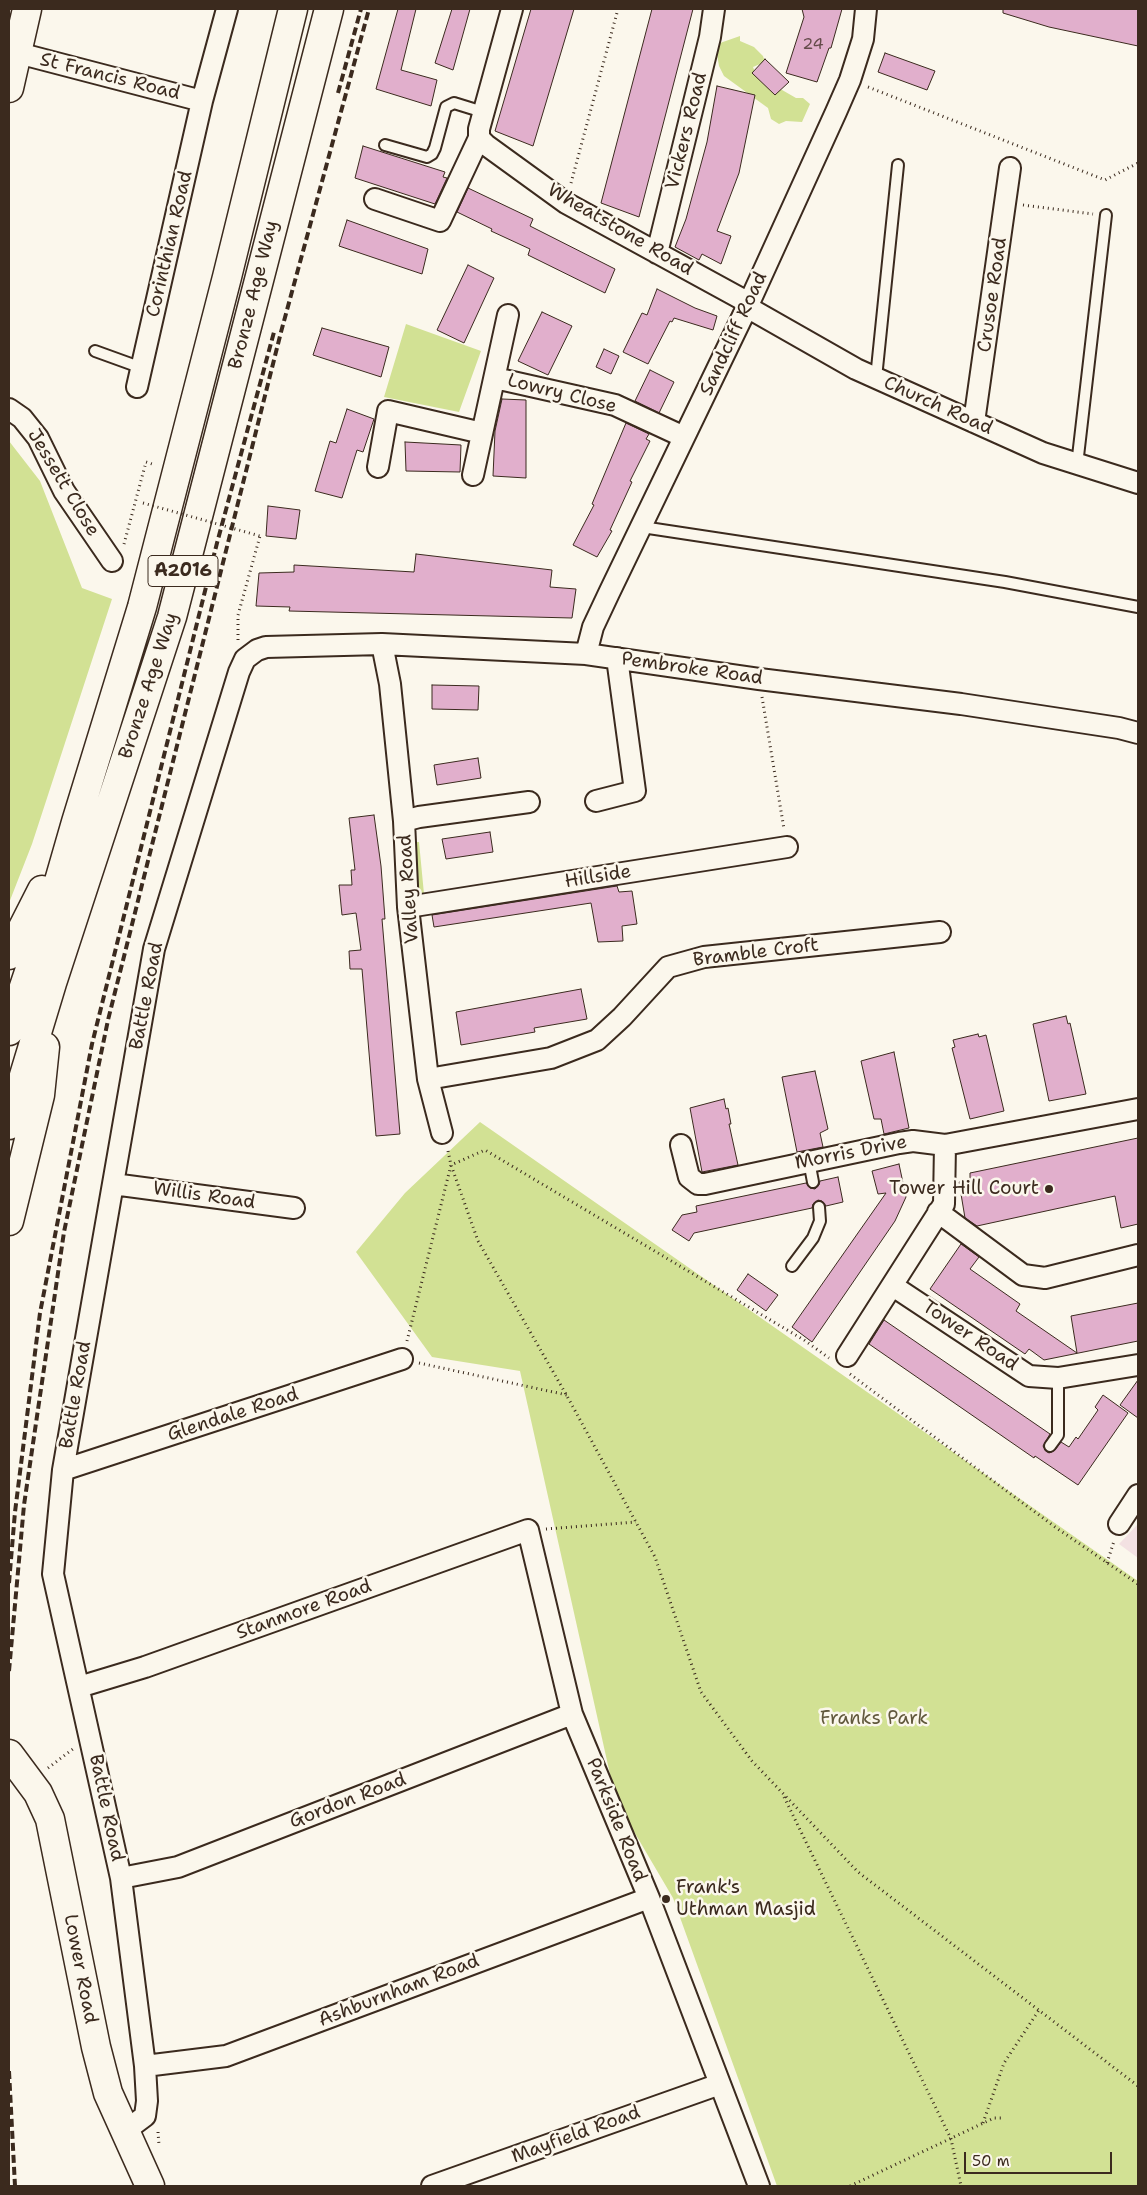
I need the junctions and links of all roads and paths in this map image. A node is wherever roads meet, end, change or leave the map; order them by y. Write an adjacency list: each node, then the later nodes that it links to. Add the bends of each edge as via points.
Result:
1 (26, 9): 9 (main road)
2 (227, 9): 12 (street, Corinthian Road)
3 (293, 9): 52 (main road, Bronze Age Way / A2016, via 142,607)
4 (328, 9): 57 (main road, Bronze Age Way / A2016, via 172,616)
5 (512, 9): 13 (street)
6 (618, 9): 20 (path)
7 (714, 9): 23 (street, Vickers Road)
8 (866, 9): 10 (street, Sandcliff Road, via 863,39)
9 (18, 54): 11 (main road); 12 (street, St Francis Road)
10 (850, 80): 16 (path, via 1105,180); 24 (street, Sandcliff Road)
11 (9, 88)
12 (202, 101): 27 (street, Corinthian Road)
13 (483, 112): 14 (street); 15 (lane, via 454,103 446,107 432,154 428,157)
14 (479, 138): 19 (street, via 440,221); 20 (street, Wheatstone Road)
15 (385, 145)
16 (1138, 163)
17 (898, 165): 29 (lane)
18 (1010, 168): 21 (street, Crusoe Road)
19 (375, 199)
20 (566, 203): 23 (street, Wheatstone Road)
21 (1006, 203): 22 (path); 31 (street, Crusoe Road)
22 (1106, 215): 35 (lane)
23 (657, 253): 24 (street, Wheatstone Road)
24 (748, 305): 29 (street, Church Road); 33 (street, Sandcliff Road)
25 (508, 315): 28 (street)
26 (95, 351): 27 (lane)
27 (140, 377)
28 (495, 378): 32 (street); 33 (street, Lowry Close, via 615,405)
29 (876, 378): 31 (street, Church Road)
30 (9, 410): 41 (street, Jessett Close, via 22,418 38,438 64,491)
31 (974, 422): 35 (street, Church Road)
32 (482, 433): 36 (street, via 388,411); 37 (street)
33 (684, 437): 40 (street, Sandcliff Road)
34 (155, 465): 41 (path, via 146,462)
35 (1076, 465): 38 (street, Church Road)
36 (378, 467)
37 (473, 474)
38 (1138, 483)
39 (143, 503): 44 (path, bridge, via 260,536 238,614)
40 (642, 527): 42 (lane, via 1006,582); 45 (street, Sandcliff Road, via 593,627)
41 (118, 553)
42 (1138, 607)
43 (382, 644): 44 (street, Pembroke Road, via 266,647); 45 (street, Pembroke Road); 51 (street, Valley Road, via 390,684)
44 (242, 651): 68 (street, Battle Road, via 154,949)
45 (586, 654): 46 (street, Pembroke Road)
46 (617, 658): 47 (street, Pembroke Road); 49 (street, via 636,791)
47 (759, 680): 48 (street, Pembroke Road, via 961,704); 53 (path)
48 (1138, 733)
49 (596, 801)
50 (529, 802): 51 (street)
51 (404, 821): 54 (street, Valley Road)
52 (76, 822): 56 (main road); 58 (main road, Bronze Age Way / A2016)
53 (787, 848): 54 (street, Hillside)
54 (408, 907): 59 (street, Valley Road)
55 (940, 932): 59 (street, Bramble Croft, via 704,957 668,967 597,1040 551,1058)
56 (9, 955)
57 (52, 983): 61 (main road, Bronze Age Way / A2016); 72 (main road, via 40,1095)
58 (9, 1031)
59 (428, 1079): 62 (street, Valley Road)
60 (1138, 1109): 64 (street, Morris Drive)
61 (9, 1125)
62 (445, 1140): 66 (path)
63 (681, 1145): 65 (street, Morris Drive, via 686,1172 698,1184)
64 (945, 1145): 65 (street, Morris Drive, via 912,1141); 71 (street, via 944,1204)
65 (809, 1162): 67 (lane)
66 (451, 1165): 76 (path); 77 (path, via 485,1150); 80 (path, via 478,1241)
67 (813, 1182)
68 (114, 1184): 70 (street, Willis Road); 82 (street, Battle Road)
69 (819, 1207): 74 (lane, via 820,1222 814,1238)
70 (294, 1208)
71 (938, 1212): 73 (street, via 1023,1275 1045,1278); 75 (street)
72 (9, 1221)
73 (1138, 1255)
74 (792, 1266)
75 (893, 1286): 77 (street); 79 (street, Tower Road, via 1029,1376)
76 (402, 1359): 80 (path); 82 (street, Glendale Road)
77 (842, 1363): 87 (path, via 1054,1527)
78 (1138, 1365): 79 (street, Tower Road)
79 (1058, 1378): 81 (lane, via 1058,1435)
80 (567, 1396): 84 (path)
81 (1050, 1446)
82 (63, 1470): 88 (street, Battle Road, via 53,1574)
83 (1138, 1495): 85 (street)
84 (636, 1522): 86 (path); 92 (path, via 655,1558 701,1692 752,1761)
85 (1119, 1524)
86 (528, 1530): 88 (street, Stanmore Road, via 145,1667); 89 (street, Parkside Road)
87 (1138, 1584)
88 (79, 1686): 93 (street, Battle Road)
89 (572, 1714): 93 (street, Gordon Road, via 178,1867); 94 (street, Parkside Road)
90 (76, 1746): 91 (path)
91 (24, 1764): 101 (main road, Lower Road, via 50,1819 96,2047 108,2093)
92 (783, 1794): 95 (path, via 858,1872); 102 (path)
93 (121, 1878): 96 (street, Battle Road)
94 (648, 1898): 96 (street, Ashburnham Road, via 226,2056); 97 (street, Parkside Road)
95 (1039, 2010): 98 (path); 100 (path, via 1004,2063)
96 (146, 2066): 101 (street, Battle Road, via 145,2116)
97 (720, 2084): 104 (street, Mayfield Road); 105 (street, Parkside Road)
98 (1138, 2086)
99 (1002, 2118): 100 (path)
100 (982, 2124): 102 (path)
101 (125, 2131): 103 (main road, Lower Road)
102 (951, 2139): 106 (path); 107 (path)
103 (150, 2186)
104 (432, 2186)
105 (759, 2186)
106 (850, 2186)
107 (961, 2186)

